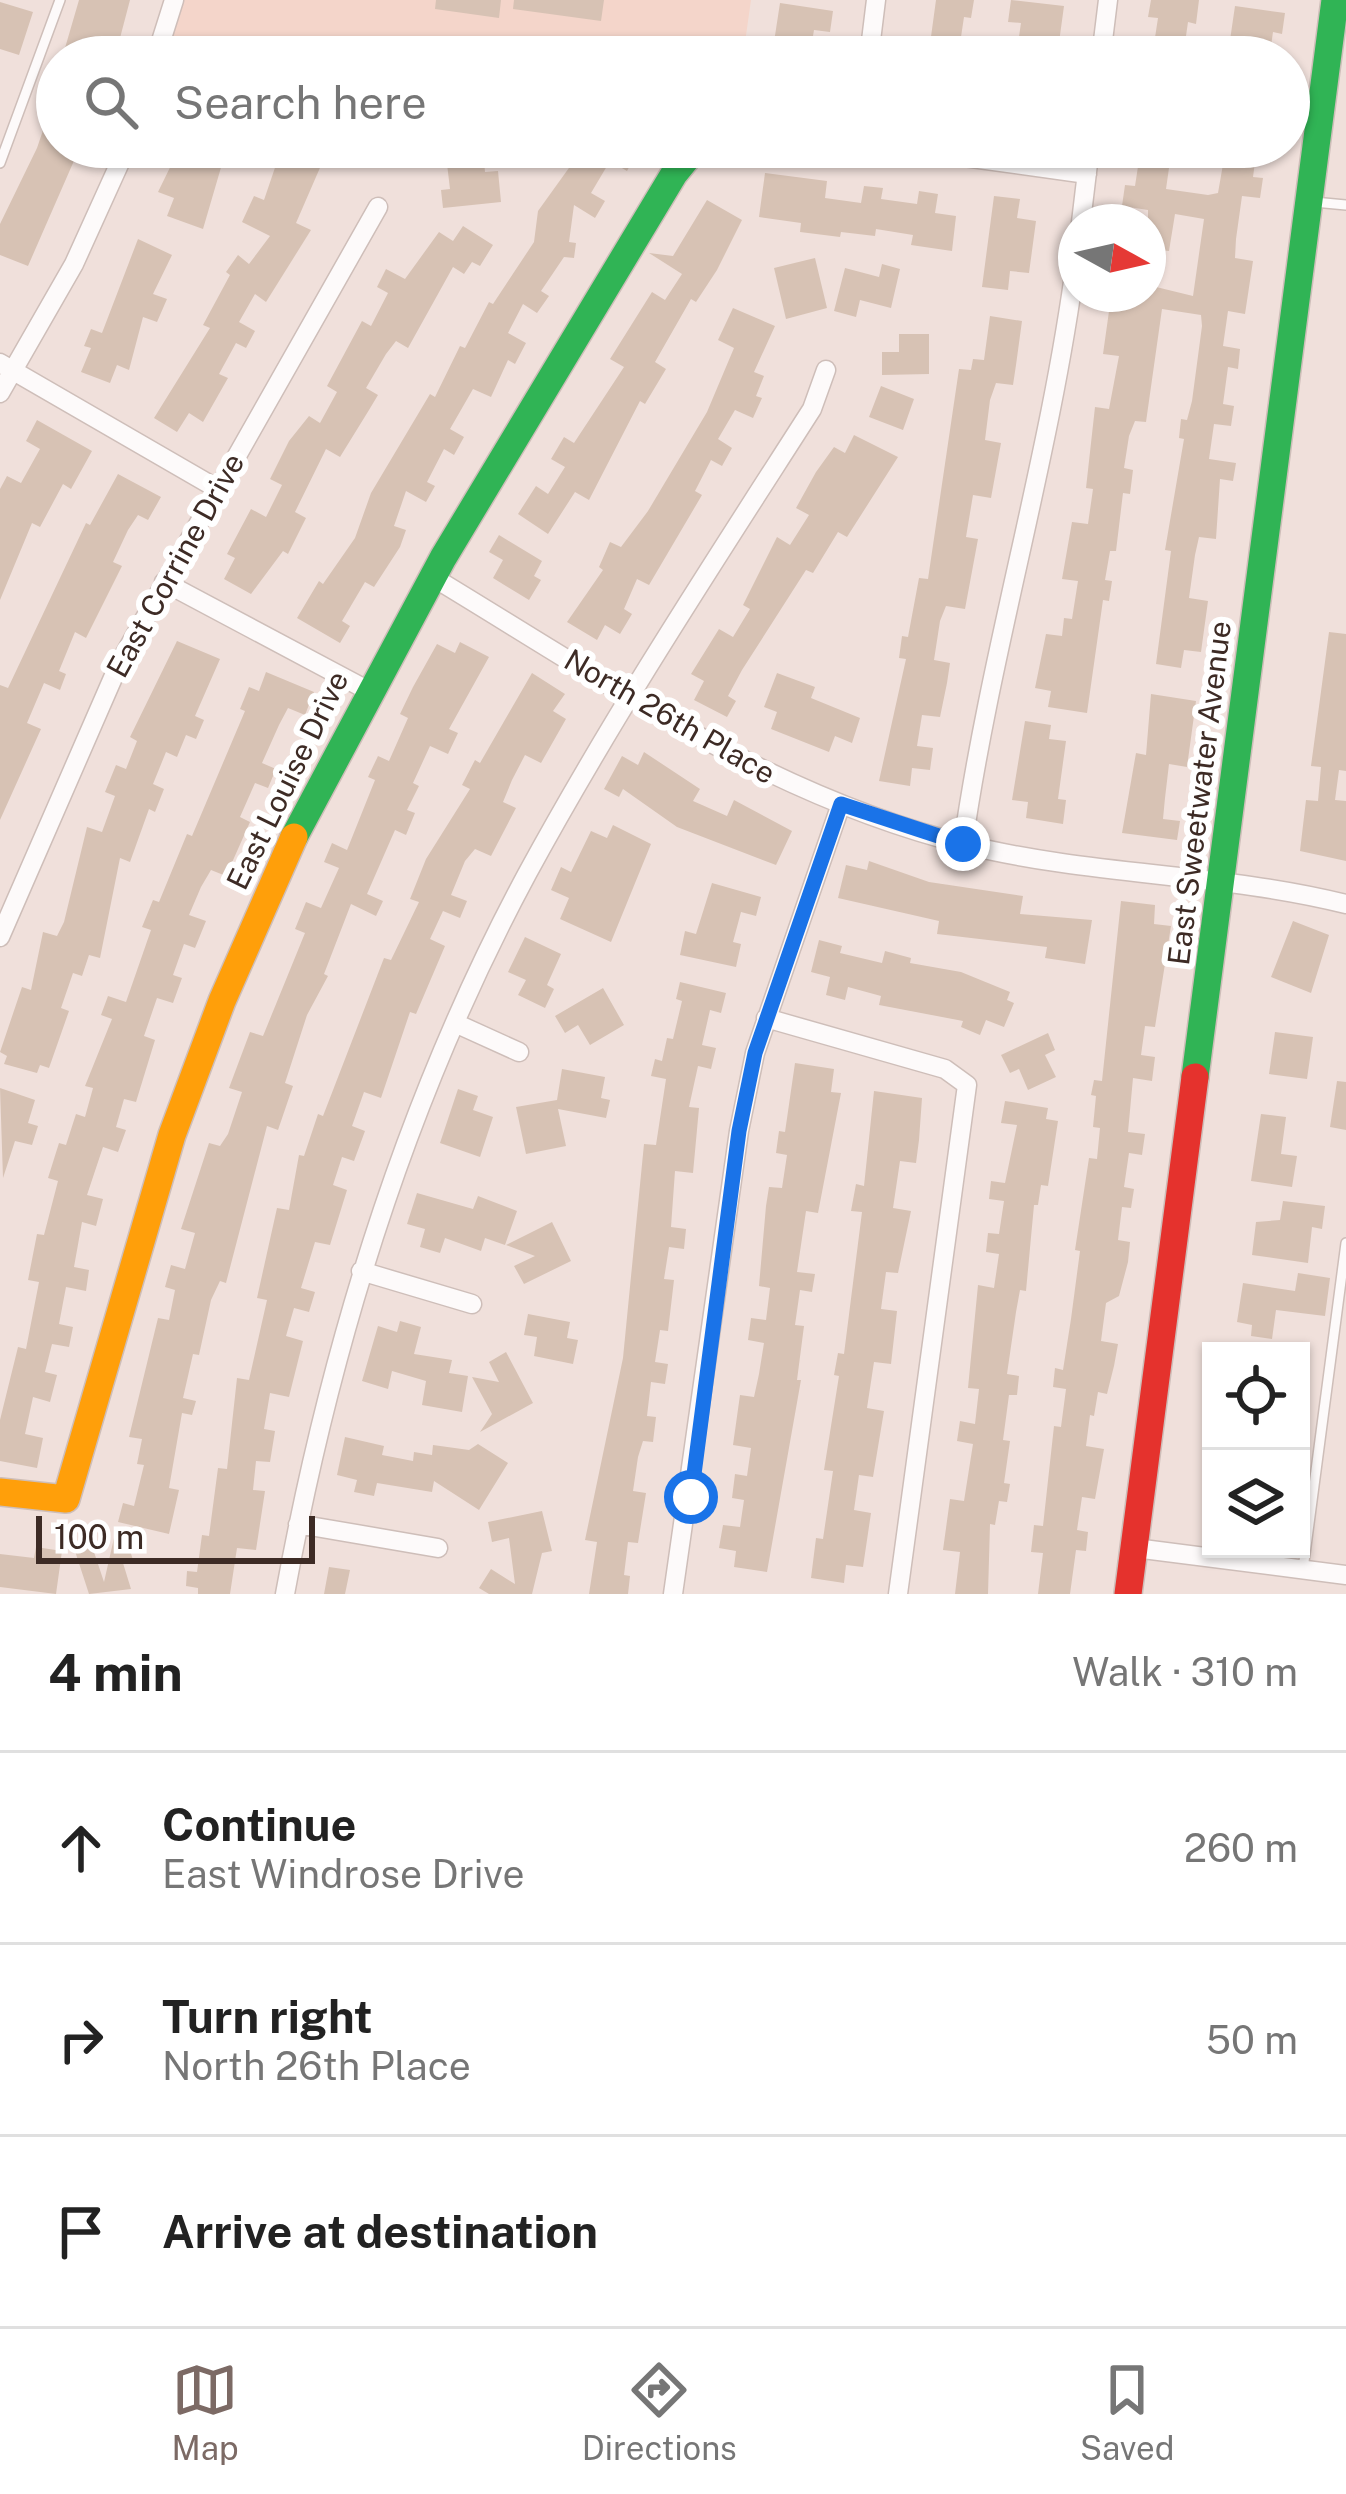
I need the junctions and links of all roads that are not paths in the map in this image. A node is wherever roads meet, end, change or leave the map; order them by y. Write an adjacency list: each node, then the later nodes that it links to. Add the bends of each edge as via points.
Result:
1 (60, 0): 6 (lane)
2 (174, 0): 7 (street)
3 (876, 0): 8 (street)
4 (1108, 0): 9 (street)
5 (1335, 0): 17 (street, East Sweetwater Avenue)
6 (47, 36)
7 (163, 36)
8 (872, 36)
9 (1104, 36)
10 (36, 65): 11 (lane)
11 (0, 163)
12 (117, 168): 22 (street, via 74,264)
13 (679, 168): 26 (street, East Louise Drive)
14 (1043, 168): 16 (street)
15 (1088, 168): 16 (street)
16 (1087, 174): 18 (street)
17 (1309, 201): 19 (lane); 32 (street, East Sweetwater Avenue)
18 (1083, 204)
19 (1346, 206)
20 (378, 207): 25 (street, East Corrine Drive)
21 (1067, 312): 31 (street)
22 (6, 367): 24 (street); 25 (street)
23 (826, 370): 29 (street, via 812,409)
24 (0, 394)
25 (216, 488): 27 (street, East Corrine Drive)
26 (431, 575): 28 (street, East Louise Drive); 29 (street, North 26th Place)
27 (164, 582): 28 (street); 34 (street, East Corrine Drive, via 71,765)
28 (367, 690): 41 (street, East Louise Drive, via 292,840 200,1057 154,1186 66,1499)
29 (629, 696): 30 (street, North 26th Place, via 716,748); 36 (street, via 526,875)
30 (841, 804): 31 (street, North 26th Place); 35 (street)
31 (963, 844): 32 (street, North 26th Place)
32 (1220, 885): 33 (street, North 26th Place); 43 (street, East Sweetwater Avenue)
33 (1346, 904)
34 (0, 937)
35 (766, 1018): 47 (street, via 739,1131); 50 (street, via 945,1069 967,1085)
36 (455, 1023): 37 (street); 39 (street)
37 (519, 1052)
38 (1346, 1243): 45 (lane)
39 (361, 1271): 40 (street); 42 (street)
40 (472, 1304)
41 (0, 1492)
42 (298, 1524): 44 (street); 48 (street)
43 (1135, 1548): 45 (street); 51 (street, East Sweetwater Avenue)
44 (438, 1549)
45 (1303, 1569): 46 (street)
46 (1346, 1575)
47 (673, 1593): 49 (street)
48 (285, 1594)
49 (694, 1594)
50 (898, 1594)
51 (1128, 1594)

